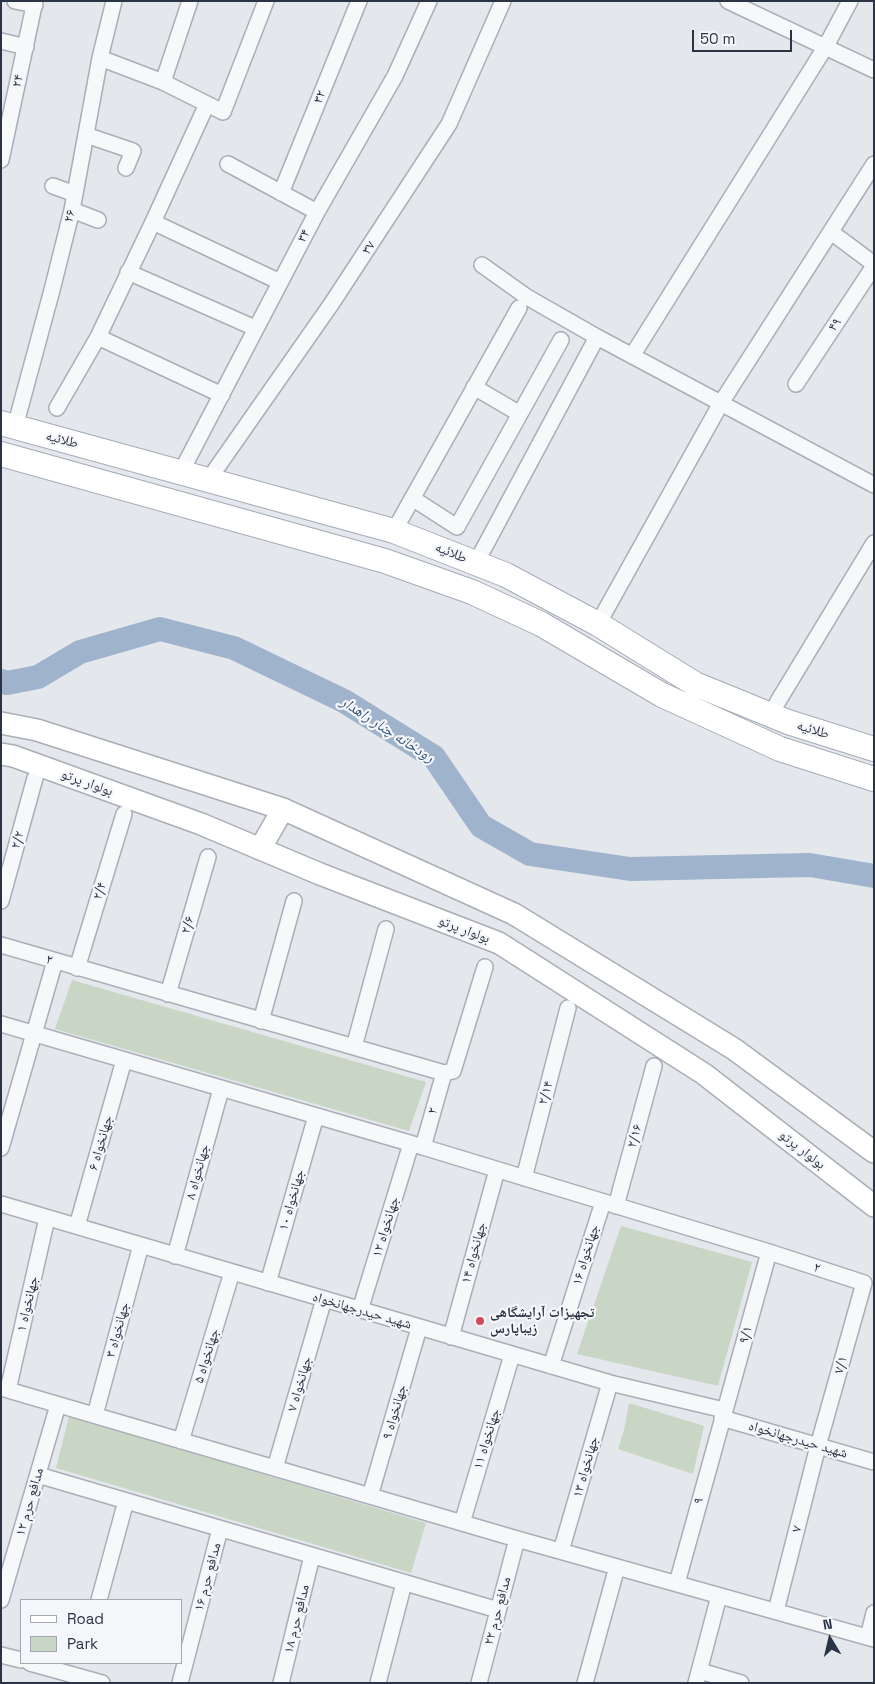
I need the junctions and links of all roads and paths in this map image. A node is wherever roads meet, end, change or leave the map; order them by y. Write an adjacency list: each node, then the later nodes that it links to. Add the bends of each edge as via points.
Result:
1 (15, 1): 10 (street)
2 (114, 1): 15 (street, ۲۶)
3 (190, 1): 17 (street)
4 (266, 1): 18 (street, via 223,112)
5 (359, 1): 25 (street, ۳۲)
6 (430, 1): 28 (street, ۳۴, via 395,76)
7 (503, 1): 51 (street, ۳۷, via 444,132 332,303)
8 (728, 1): 11 (street)
9 (850, 1): 13 (street)
10 (35, 3): 14 (street, ۲۴)
11 (755, 7): 13 (street)
12 (1, 41): 14 (street)
13 (826, 46): 16 (street); 41 (street)
14 (26, 47): 20 (street, ۲۴)
15 (100, 58): 17 (street); 19 (street, ۲۶)
16 (874, 70)
17 (162, 82): 18 (street)
18 (207, 104): 30 (street)
19 (86, 135): 23 (street, via 134,151); 26 (street, ۲۶)
20 (1, 160)
21 (228, 164): 25 (street)
22 (874, 164): 31 (street)
23 (126, 168)
24 (53, 186): 26 (street)
25 (281, 193): 28 (street)
26 (75, 194): 27 (street, ۲۶)
27 (72, 210): 29 (street); 48 (street, ۲۶, via 52,290)
28 (317, 212): 35 (street, ۳۴)
29 (98, 220)
30 (153, 222): 34 (street); 35 (street)
31 (831, 232): 33 (street); 45 (street)
32 (482, 265): 39 (street, via 527,297)
33 (874, 265): 42 (street, ۴۹)
34 (128, 272): 37 (street); 38 (street)
35 (280, 282): 37 (street, ۳۴)
36 (519, 308): 43 (street)
37 (255, 328): 44 (street, ۳۴)
38 (98, 337): 44 (street); 46 (street)
39 (597, 337): 41 (street); 56 (street)
40 (561, 340): 47 (street)
41 (632, 356): 45 (street)
42 (796, 384)
43 (474, 387): 47 (street); 53 (street)
44 (222, 395): 50 (street, ۳۴)
45 (721, 403): 52 (street); 57 (street)
46 (57, 408)
47 (520, 414): 53 (street, via 457,527)
48 (8, 425): 50 (main road, طلائیه)
49 (1, 454): 63 (main road, طلائیه, via 385,561 472,592 541,624 662,696 780,749)
50 (181, 472): 51 (main road, طلائیه)
51 (209, 479): 54 (main road, طلائیه)
52 (874, 485)
53 (412, 498): 54 (street)
54 (394, 531): 56 (main road, طلائیه)
55 (874, 542): 58 (street)
56 (476, 563): 57 (main road, طلائیه, via 506,574)
57 (598, 624): 60 (main road, طلائیه, via 695,684 788,722)
58 (778, 702)
59 (1, 723): 64 (main road, via 37,730)
60 (874, 749)
61 (1, 754): 66 (main road, بولوار پرتو, via 201,824)
62 (35, 778): 68 (street, ۲/۲)
63 (874, 779)
64 (283, 810): 66 (main road); 88 (main road, via 514,914 734,1049)
65 (124, 814): 74 (street, ۲/۴)
66 (260, 849): 93 (main road, بولوار پرتو, via 499,943 704,1074)
67 (208, 857): 75 (street, ۲/۶)
68 (1, 901)
69 (294, 901): 77 (street)
70 (386, 929): 80 (street)
71 (1, 945): 72 (street, ۲)
72 (55, 962): 74 (street, ۲); 79 (street)
73 (485, 967): 83 (street, via 454,1071)
74 (77, 968): 75 (street, ۲)
75 (168, 994): 77 (street, ۲)
76 (568, 1008): 90 (street, ۲/۱۴)
77 (261, 1021): 80 (street, ۲)
78 (1, 1024): 79 (street)
79 (33, 1034): 81 (street); 87 (street)
80 (354, 1048): 83 (street, ۲)
81 (124, 1060): 84 (street); 95 (street, جهانخواه ۶)
82 (654, 1066): 92 (street, ۲/۱۶)
83 (444, 1073): 86 (street, ۲)
84 (221, 1089): 85 (street); 98 (street, جهانخواه ۸)
85 (316, 1116): 86 (street); 100 (street, جهانخواه ۱۰)
86 (417, 1146): 89 (street, ۲); 103 (street, جهانخواه ۱۲)
87 (1, 1148)
88 (874, 1152)
89 (498, 1170): 90 (street, ۲); 105 (street, جهانخواه ۱۴)
90 (524, 1178): 92 (street, ۲)
91 (1, 1204): 94 (street, شهید حیدرجهانخواه)
92 (609, 1204): 97 (street, ۲); 107 (street, جهانخواه ۱۶)
93 (874, 1206)
94 (47, 1218): 95 (street, شهید حیدرجهانخواه); 109 (street, جهانخواه ۱)
95 (77, 1226): 96 (street, شهید حیدرجهانخواه)
96 (141, 1245): 98 (street, شهید حیدرجهانخواه); 112 (street, جهانخواه ۳)
97 (769, 1252): 101 (street, ۲); 111 (street, ۹/۱)
98 (175, 1256): 99 (street, شهید حیدرجهانخواه)
99 (232, 1272): 100 (street, شهید حیدرجهانخواه); 113 (street, جهانخواه ۵)
100 (268, 1283): 102 (street, شهید حیدرجهانخواه)
101 (864, 1283): 114 (street, ۷/۱)
102 (324, 1299): 103 (street, شهید حیدرجهانخواه); 116 (street, جهانخواه ۷)
103 (360, 1310): 104 (street, شهید حیدرجهانخواه)
104 (419, 1328): 105 (street, شهید حیدرجهانخواه); 118 (street, جهانخواه ۹)
105 (451, 1337): 106 (street, شهید حیدرجهانخواه)
106 (512, 1355): 107 (street, شهید حیدرجهانخواه); 120 (street, جهانخواه ۱۱)
107 (551, 1366): 108 (street, شهید حیدرجهانخواه)
108 (610, 1383): 111 (street, شهید حیدرجهانخواه); 123 (street, جهانخواه ۱۳)
109 (5, 1389): 110 (street)
110 (58, 1405): 112 (street); 117 (street, مدافع حرم ۱۲)
111 (723, 1414): 114 (street, شهید حیدرجهانخواه); 127 (street, ۹)
112 (95, 1415): 113 (street)
113 (181, 1441): 116 (street)
114 (818, 1446): 115 (street, شهید حیدرجهانخواه); 132 (street, ۷)
115 (874, 1462)
116 (275, 1468): 118 (street)
117 (38, 1475): 119 (street); 130 (street, مدافع حرم ۱۲)
118 (370, 1496): 120 (street)
119 (126, 1501): 121 (street); 129 (street)
120 (462, 1523): 122 (street)
121 (220, 1529): 124 (street); 141 (street, مدافع حرم ۱۶)
122 (517, 1539): 123 (street); 131 (street, مدافع حرم ۲۲)
123 (561, 1551): 125 (street)
124 (312, 1556): 126 (street); 142 (street, مدافع حرم ۱۸)
125 (617, 1566): 127 (street); 145 (street)
126 (404, 1583): 131 (street); 143 (street)
127 (677, 1584): 128 (street)
128 (720, 1596): 132 (street); 139 (street)
129 (98, 1599)
130 (1, 1600)
131 (498, 1610): 144 (street, مدافع حرم ۲۲)
132 (776, 1611): 134 (street)
133 (874, 1613): 134 (street)
134 (871, 1638)
135 (1, 1655): 136 (street)
136 (20, 1660)
137 (38, 1664): 138 (street)
138 (79, 1669): 140 (street)
139 (698, 1677): 146 (street)
140 (102, 1683)
141 (180, 1683)
142 (281, 1683)
143 (378, 1683)
144 (478, 1683)
145 (585, 1683)
146 (741, 1683)

